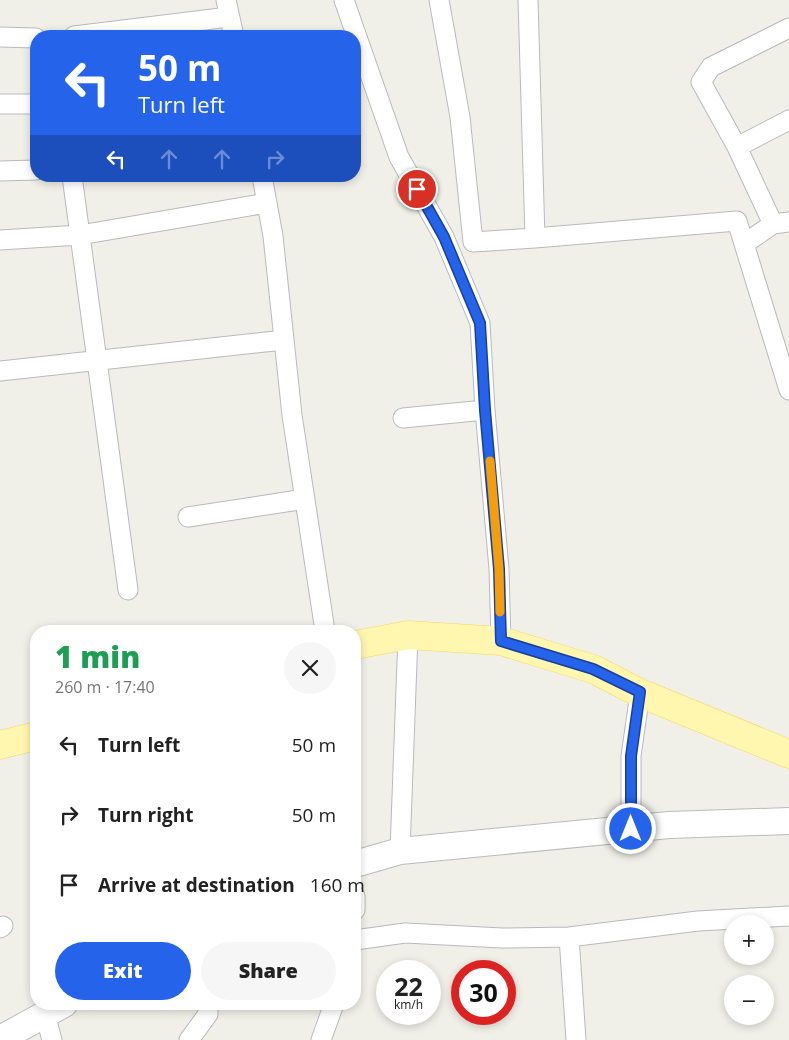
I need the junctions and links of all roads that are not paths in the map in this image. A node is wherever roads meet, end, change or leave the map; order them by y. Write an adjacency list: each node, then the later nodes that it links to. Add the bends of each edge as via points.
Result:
1 (344, 0): 8 (street)
2 (439, 0): 23 (street, via 460,117 473,242)
3 (528, 0): 23 (street)
4 (228, 9): 6 (street); 7 (street)
5 (789, 28): 15 (street, via 712,67 701,82)
6 (108, 30)
7 (233, 30)
8 (355, 30)
9 (0, 37): 10 (street)
10 (30, 38)
11 (361, 49): 30 (street, via 399,157 444,237 480,323)
12 (0, 104): 13 (street)
13 (30, 104)
14 (789, 120): 15 (street)
15 (737, 146): 21 (street)
16 (30, 170): 17 (street)
17 (0, 171)
18 (73, 182): 22 (street)
19 (263, 182): 20 (street)
20 (267, 203): 22 (street); 26 (street)
21 (781, 223): 25 (street)
22 (80, 235): 24 (street); 27 (street)
23 (536, 238): 25 (street, via 737,222)
24 (0, 240)
25 (744, 244): 29 (street)
26 (284, 340): 27 (street); 32 (street)
27 (97, 360): 28 (street); 34 (street)
28 (0, 371)
29 (789, 390)
30 (485, 410): 31 (street); 37 (street, via 499,569)
31 (403, 418)
32 (305, 499): 33 (street); 35 (street)
33 (188, 517)
34 (128, 590)
35 (324, 625)
36 (408, 635): 37 (main road); 38 (main road); 45 (street)
37 (501, 641): 39 (main road, via 593,669)
38 (361, 644)
39 (640, 692): 42 (main road); 44 (street, via 631,756)
40 (30, 738): 41 (main road)
41 (0, 745)
42 (788, 750)
43 (789, 821): 44 (street)
44 (631, 829): 45 (street)
45 (400, 851): 46 (street)
46 (361, 862)
47 (789, 916): 48 (street, via 698,921)
48 (569, 937): 49 (street, via 502,938 404,933); 58 (street)
49 (361, 939)
50 (52, 1010): 54 (street)
51 (54, 1010): 55 (street)
52 (208, 1010): 56 (street)
53 (332, 1010): 57 (street)
54 (0, 1039)
55 (52, 1040)
56 (189, 1040)
57 (321, 1040)
58 (576, 1040)

